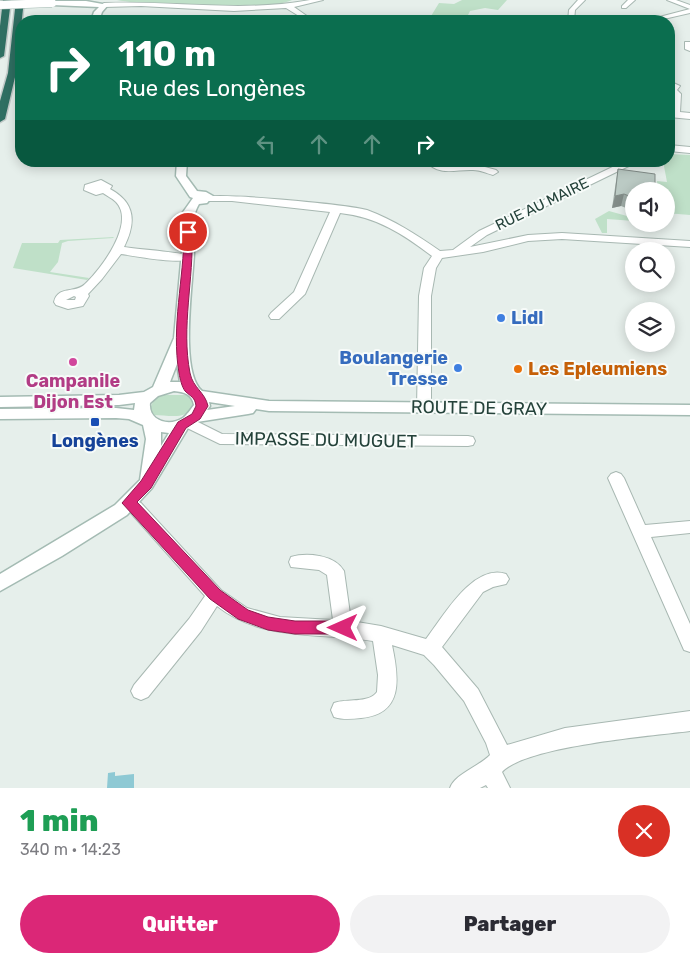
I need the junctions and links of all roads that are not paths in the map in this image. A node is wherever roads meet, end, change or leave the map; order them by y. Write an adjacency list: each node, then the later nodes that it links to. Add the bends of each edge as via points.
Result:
1 (7, 0): 19 (highway)
2 (20, 0): 13 (highway)
3 (320, 0): 7 (street)
4 (582, 0): 16 (street)
5 (632, 0): 10 (street)
6 (670, 0): 11 (street)
7 (292, 3): 9 (street, via 212,8); 15 (street)
8 (0, 5): 9 (main road, bridge)
9 (104, 5): 14 (main road)
10 (624, 7)
11 (690, 7)
12 (690, 12): 17 (street)
13 (18, 15)
14 (97, 15)
15 (304, 15)
16 (572, 15)
17 (675, 15)
18 (15, 46): 24 (highway, via 12,73)
19 (0, 56)
20 (675, 94): 21 (street)
21 (687, 94)
22 (675, 114): 23 (street)
23 (690, 116)
24 (0, 119)
25 (675, 149): 26 (street)
26 (690, 150)
27 (182, 167): 34 (main road, via 181,176)
28 (439, 167): 29 (street)
29 (472, 167)
30 (472, 167): 32 (street)
31 (621, 167): 38 (street, RUE AU MAIRE, via 482,233)
32 (493, 172)
33 (104, 190): 37 (street, via 119,198 126,210)
34 (199, 198): 35 (street); 40 (main road, via 187,215)
35 (337, 208): 39 (street, via 383,220); 42 (street, via 299,294)
36 (690, 244): 38 (street, via 562,236 528,238)
37 (118, 250): 40 (street); 41 (street, via 91,287)
38 (455, 253): 39 (street)
39 (438, 255): 48 (street, via 430,268 425,296)
40 (188, 256): 43 (main road)
41 (81, 294)
42 (275, 316)
43 (181, 338): 44 (main road, via 185,374); 45 (main road)
44 (194, 392): 45 (main road, via 174,386); 47 (main road, ROUTE DE GRAY); 51 (main road, via 202,406)
45 (153, 393): 46 (main road, via 119,400); 52 (main road, via 142,402 140,412)
46 (0, 402)
47 (269, 406): 48 (main road, ROUTE DE GRAY); 51 (main road, ROUTE DE GRAY)
48 (424, 408): 49 (main road, ROUTE DE GRAY)
49 (690, 410)
50 (0, 414): 52 (main road, via 116,413 131,414)
51 (189, 421): 52 (main road, via 171,427); 53 (street, IMPASSE DU MUGUET, via 220,439); 55 (main road)
52 (148, 422): 55 (main road, via 154,439)
53 (468, 442)
54 (616, 478): 58 (street)
55 (146, 484): 56 (main road)
56 (128, 503): 61 (main road, via 112,516); 62 (street, via 136,507)
57 (690, 527): 58 (street)
58 (642, 532): 65 (street)
59 (297, 562): 63 (street, via 322,563 335,571)
60 (500, 580): 66 (street, via 490,580 477,587)
61 (0, 583)
62 (215, 595): 63 (street, via 243,615 268,623 295,628); 67 (street, via 195,625)
63 (343, 628): 64 (street)
64 (381, 634): 66 (street); 68 (street, via 387,695 372,707)
65 (690, 644)
66 (430, 648): 70 (street, via 471,694 495,740)
67 (140, 691)
68 (341, 710)
69 (690, 722): 70 (street, via 565,738 517,751)
70 (497, 772): 71 (street)
71 (460, 788)

